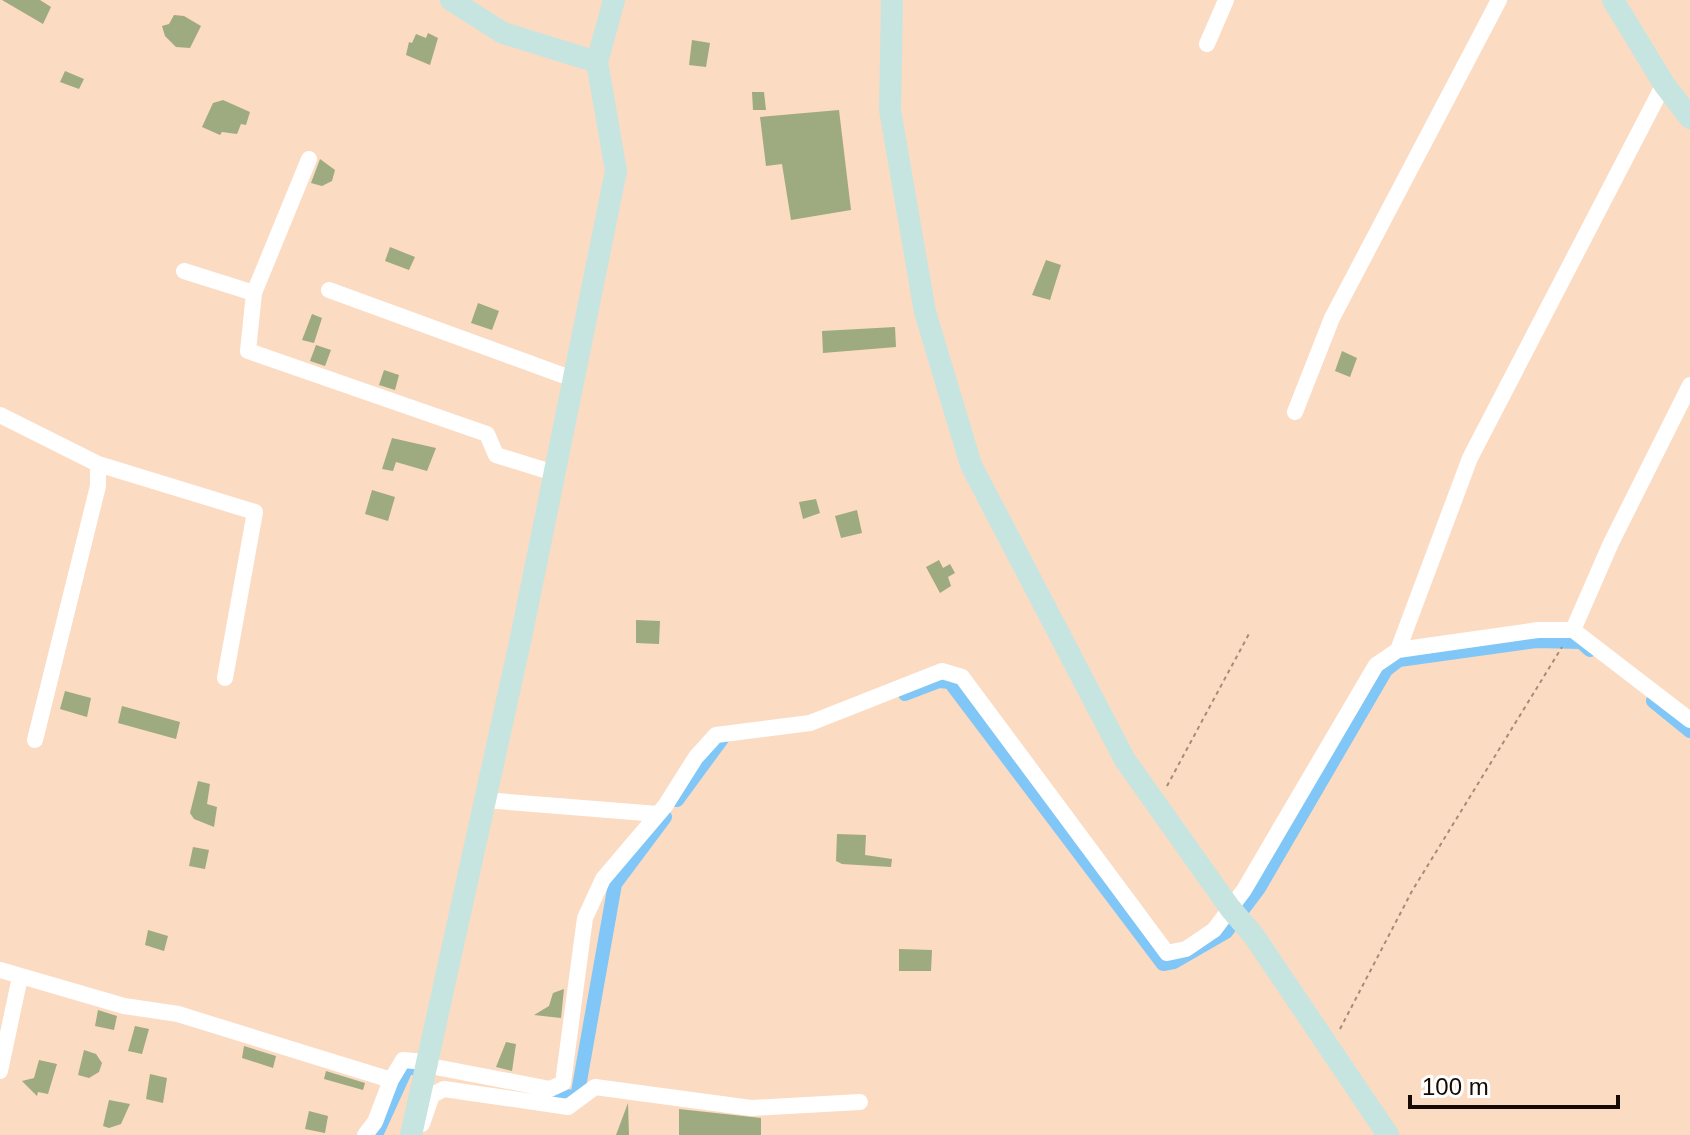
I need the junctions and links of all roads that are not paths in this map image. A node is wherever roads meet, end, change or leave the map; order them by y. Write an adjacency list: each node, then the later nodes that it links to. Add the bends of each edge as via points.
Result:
1 (451, 0): 8 (street, via 503,33)
2 (614, 0): 8 (street)
3 (892, 0): 28 (street, via 890,110 925,312 971,465 1125,760)
4 (1226, 0): 7 (street)
5 (1499, 0): 17 (street, via 1332,318)
6 (1613, 0): 9 (street)
7 (1207, 44)
8 (597, 62): 15 (street, via 616,171)
9 (1664, 84): 10 (street); 22 (street, via 1470,458)
10 (1690, 118)
11 (309, 159): 14 (street)
12 (184, 271): 14 (street)
13 (329, 290): 15 (street)
14 (254, 293): 20 (street, via 248,351 487,434 496,455)
15 (573, 379): 20 (street)
16 (1690, 385): 21 (street)
17 (1295, 412)
18 (0, 415): 19 (street)
19 (98, 464): 23 (street, via 255,512); 25 (street, via 98,486)
20 (554, 473): 26 (street)
21 (1573, 630): 22 (street); 24 (street)
22 (1398, 650): 28 (street, via 1376,665)
23 (225, 678)
24 (1690, 720)
25 (35, 740)
26 (484, 800): 27 (street); 31 (street)
27 (658, 814): 28 (street, via 716,735 810,723 942,671 962,677 1167,953 1186,949 1214,930); 31 (street, via 603,879 585,918 563,1083 550,1089)
28 (1230, 908): 37 (street)
29 (0, 970): 30 (street)
30 (20, 977): 32 (street); 33 (street, via 124,1006 178,1014)
31 (426, 1064): 33 (street, via 403,1060); 36 (street)
32 (0, 1071)
33 (391, 1080): 35 (street)
34 (860, 1102): 36 (street, via 751,1108 595,1087 568,1107 444,1089 432,1095)
35 (365, 1135)
36 (413, 1135)
37 (1388, 1135)

